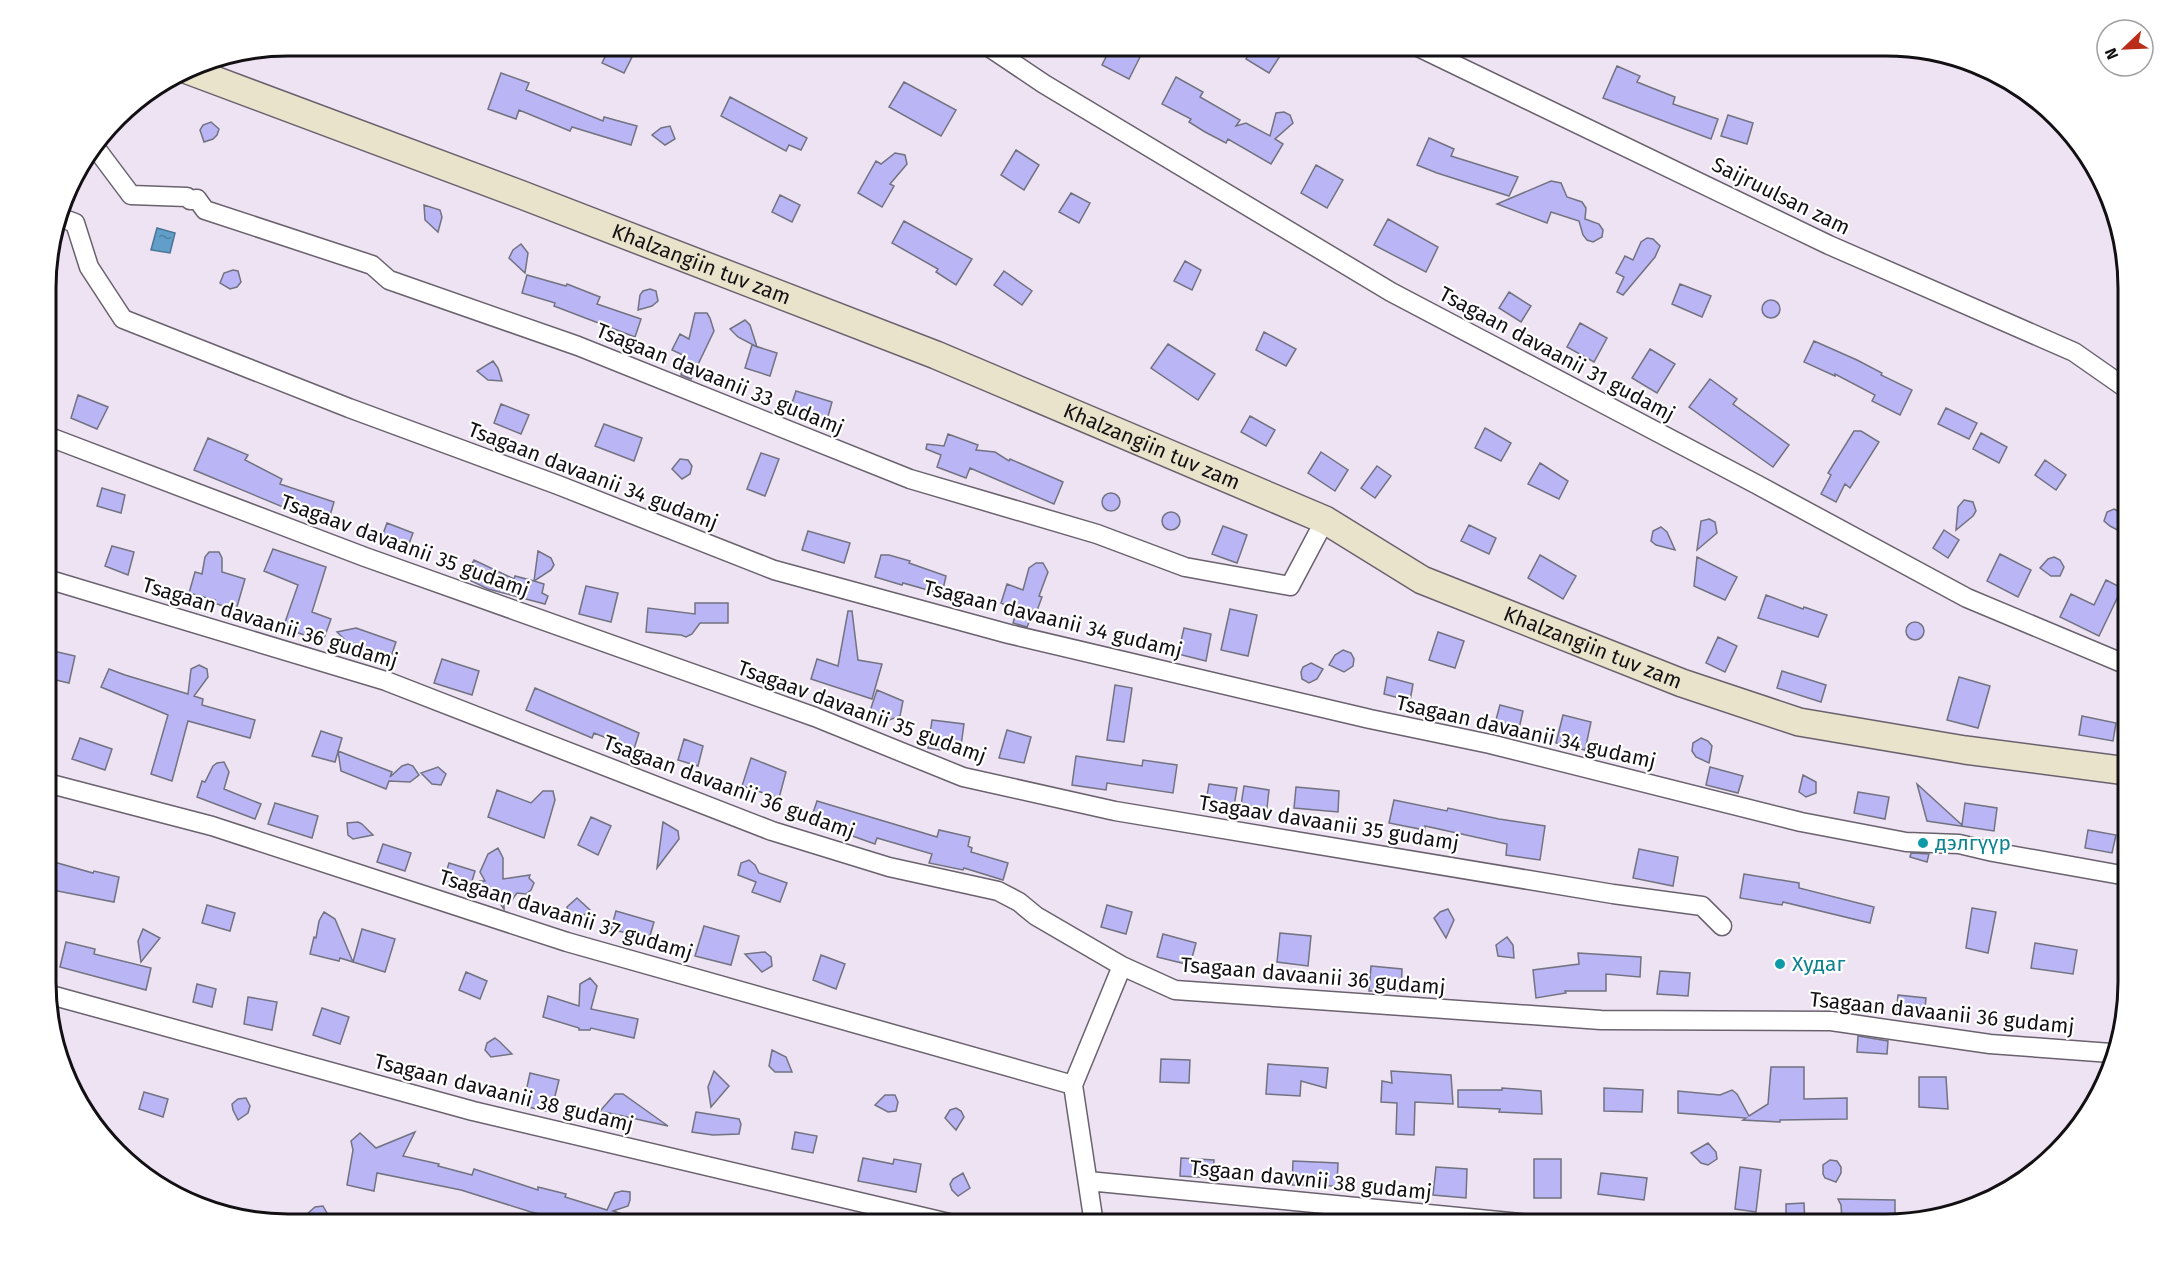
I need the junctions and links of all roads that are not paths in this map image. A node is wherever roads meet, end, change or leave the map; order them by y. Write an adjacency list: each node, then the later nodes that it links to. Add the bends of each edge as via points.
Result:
1 (1002, 56): 10 (street, Tsagaan davaanii 31 gudamj, via 1390,292 1967,598)
2 (1437, 56): 6 (street, Saijruulsan zam, via 1829,245 2074,352)
3 (197, 73): 8 (street, Khalzangiin tuv zam, via 936,355)
4 (99, 152): 8 (street, Tsagaan davaanii 33 gudamj, via 130,195 197,199 205,210 372,265 389,280 578,346 910,479 1097,534 1185,567 1290,586)
5 (65, 220): 13 (street, Tsagaan davaanii 34 gudamj, via 75,223 89,267 123,319 774,570 1009,634 1490,744 1801,822 1906,842 1959,844)
6 (2118, 383)
7 (55, 439): 14 (street, Tsagaav davaanii 35 gudamj, via 365,557 815,717 963,777 1115,811 1702,906)
8 (1325, 520): 11 (street, Khalzangiin tuv zam, via 1422,580 1682,683 1799,722 1965,750)
9 (55, 581): 15 (street, Tsagaan davaanii 36 gudamj, via 386,681 772,831 889,867 998,891)
10 (2118, 661)
11 (2118, 770)
12 (55, 785): 18 (street, Tsagaan davaanii 37 gudamj, via 212,826 567,942)
13 (2118, 874)
14 (1722, 926)
15 (1122, 966): 17 (street, Tsagaan davaanii 36 gudamj, via 1175,990 1600,1020 1831,1021 1990,1044); 18 (street)
16 (56, 996): 20 (street, Tsagaan davaanii 38 gudamj, via 473,1111)
17 (2106, 1053)
18 (1073, 1085): 19 (street)
19 (1088, 1180): 21 (street); 22 (street, Tsgaan davvnii 38 gudamj)
20 (911, 1214)
21 (1093, 1214)
22 (1430, 1214)

